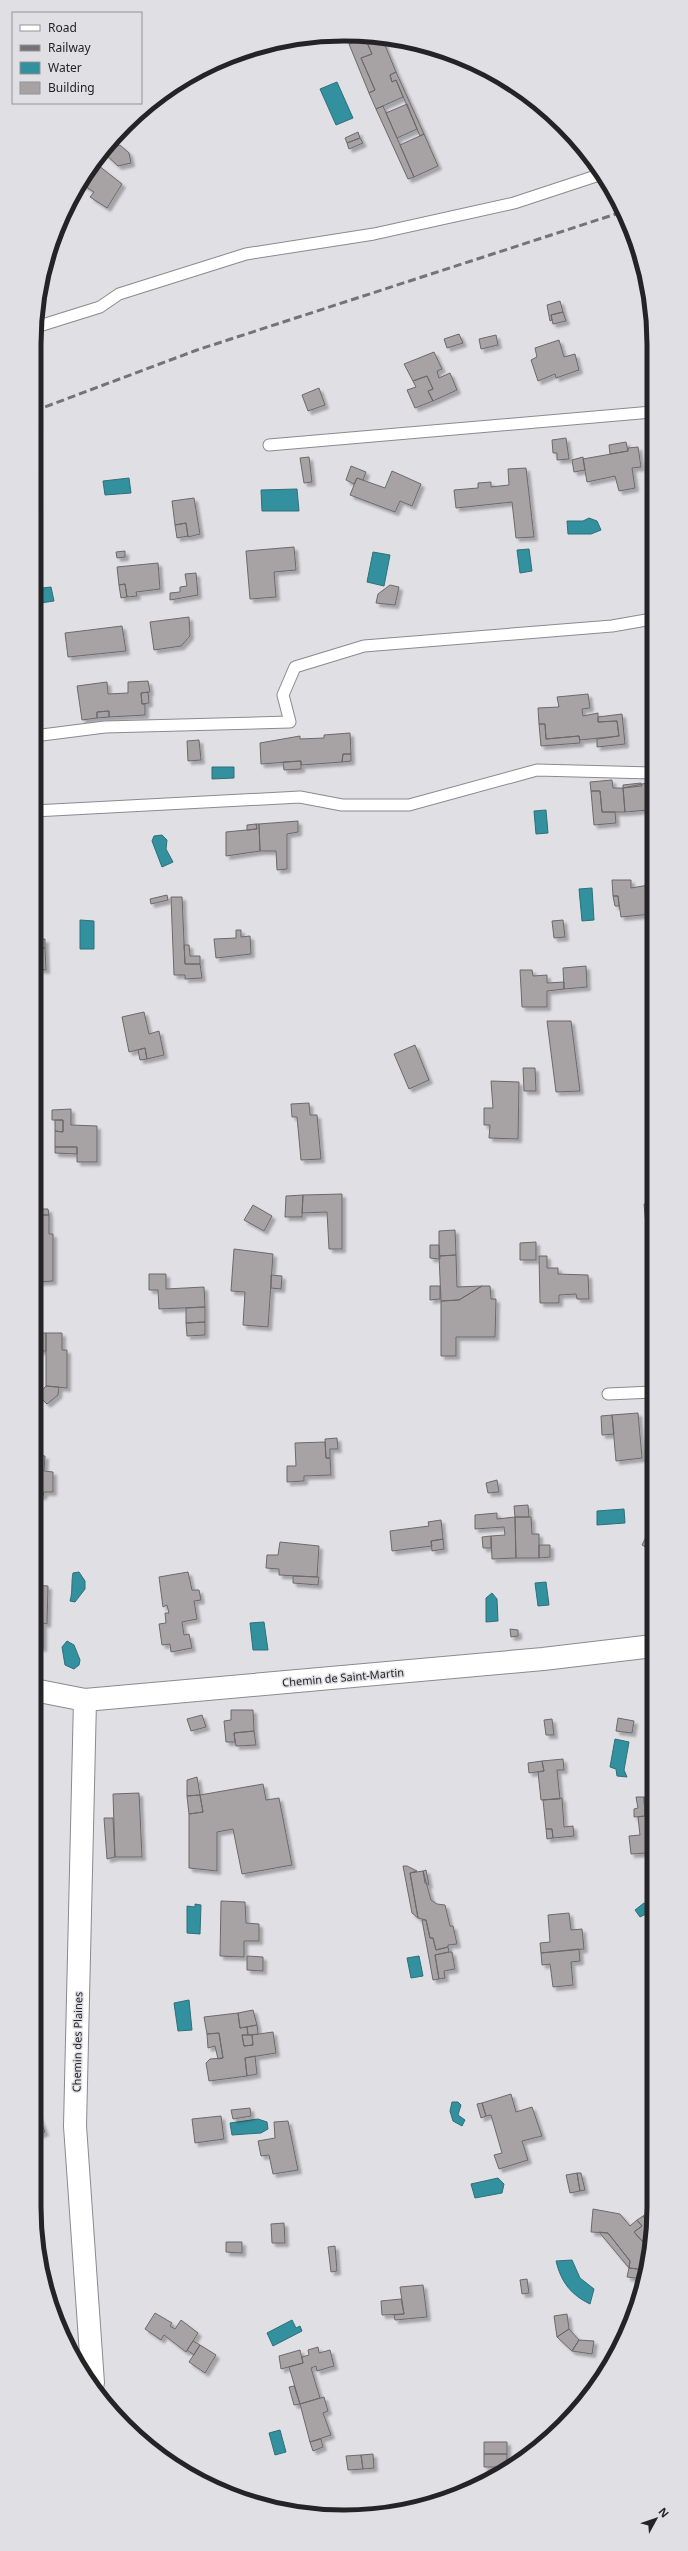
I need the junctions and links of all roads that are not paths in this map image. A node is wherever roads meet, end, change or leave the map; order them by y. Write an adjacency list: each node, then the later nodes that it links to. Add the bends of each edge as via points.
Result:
1 (596, 176): 2 (lane, via 514,203 374,234 246,254 119,294 100,307)
2 (42, 325)
3 (647, 412): 4 (lane)
4 (269, 445)
5 (647, 620): 6 (lane, via 612,626 364,646 295,667 283,695 290,722 105,727)
6 (41, 735)
7 (647, 773): 8 (lane, via 537,770 409,805 342,805 300,797)
8 (41, 811)
9 (647, 1392): 10 (lane)
10 (608, 1394)
11 (647, 1647): 13 (street, Chemin de Saint-Martin, via 543,1659)
12 (41, 1691): 13 (street, Chemin de Saint-Martin)
13 (85, 1700): 14 (street, Chemin des Plaines, via 75,2126)
14 (92, 2376)

